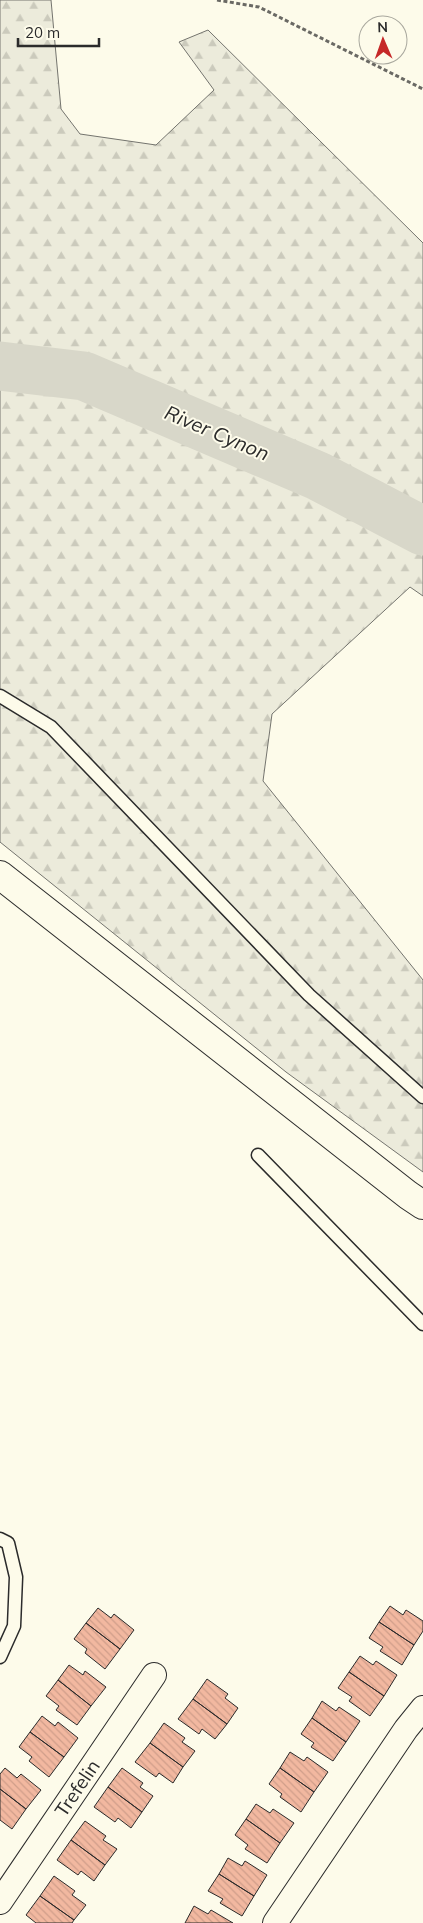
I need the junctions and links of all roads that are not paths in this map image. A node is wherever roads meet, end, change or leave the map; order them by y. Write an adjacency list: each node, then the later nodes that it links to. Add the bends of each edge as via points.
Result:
1 (0, 696): 3 (lane, via 51,726 309,995)
2 (0, 875): 5 (main road, via 408,1196)
3 (423, 1096)
4 (258, 1155): 6 (lane)
5 (423, 1204)
6 (423, 1324)
7 (0, 1539): 8 (lane, via 8,1543 16,1577 14,1626)
8 (0, 1657)
9 (154, 1675): 11 (street, Trefelin)
10 (423, 1708): 12 (street)
11 (0, 1902)
12 (275, 1923)

